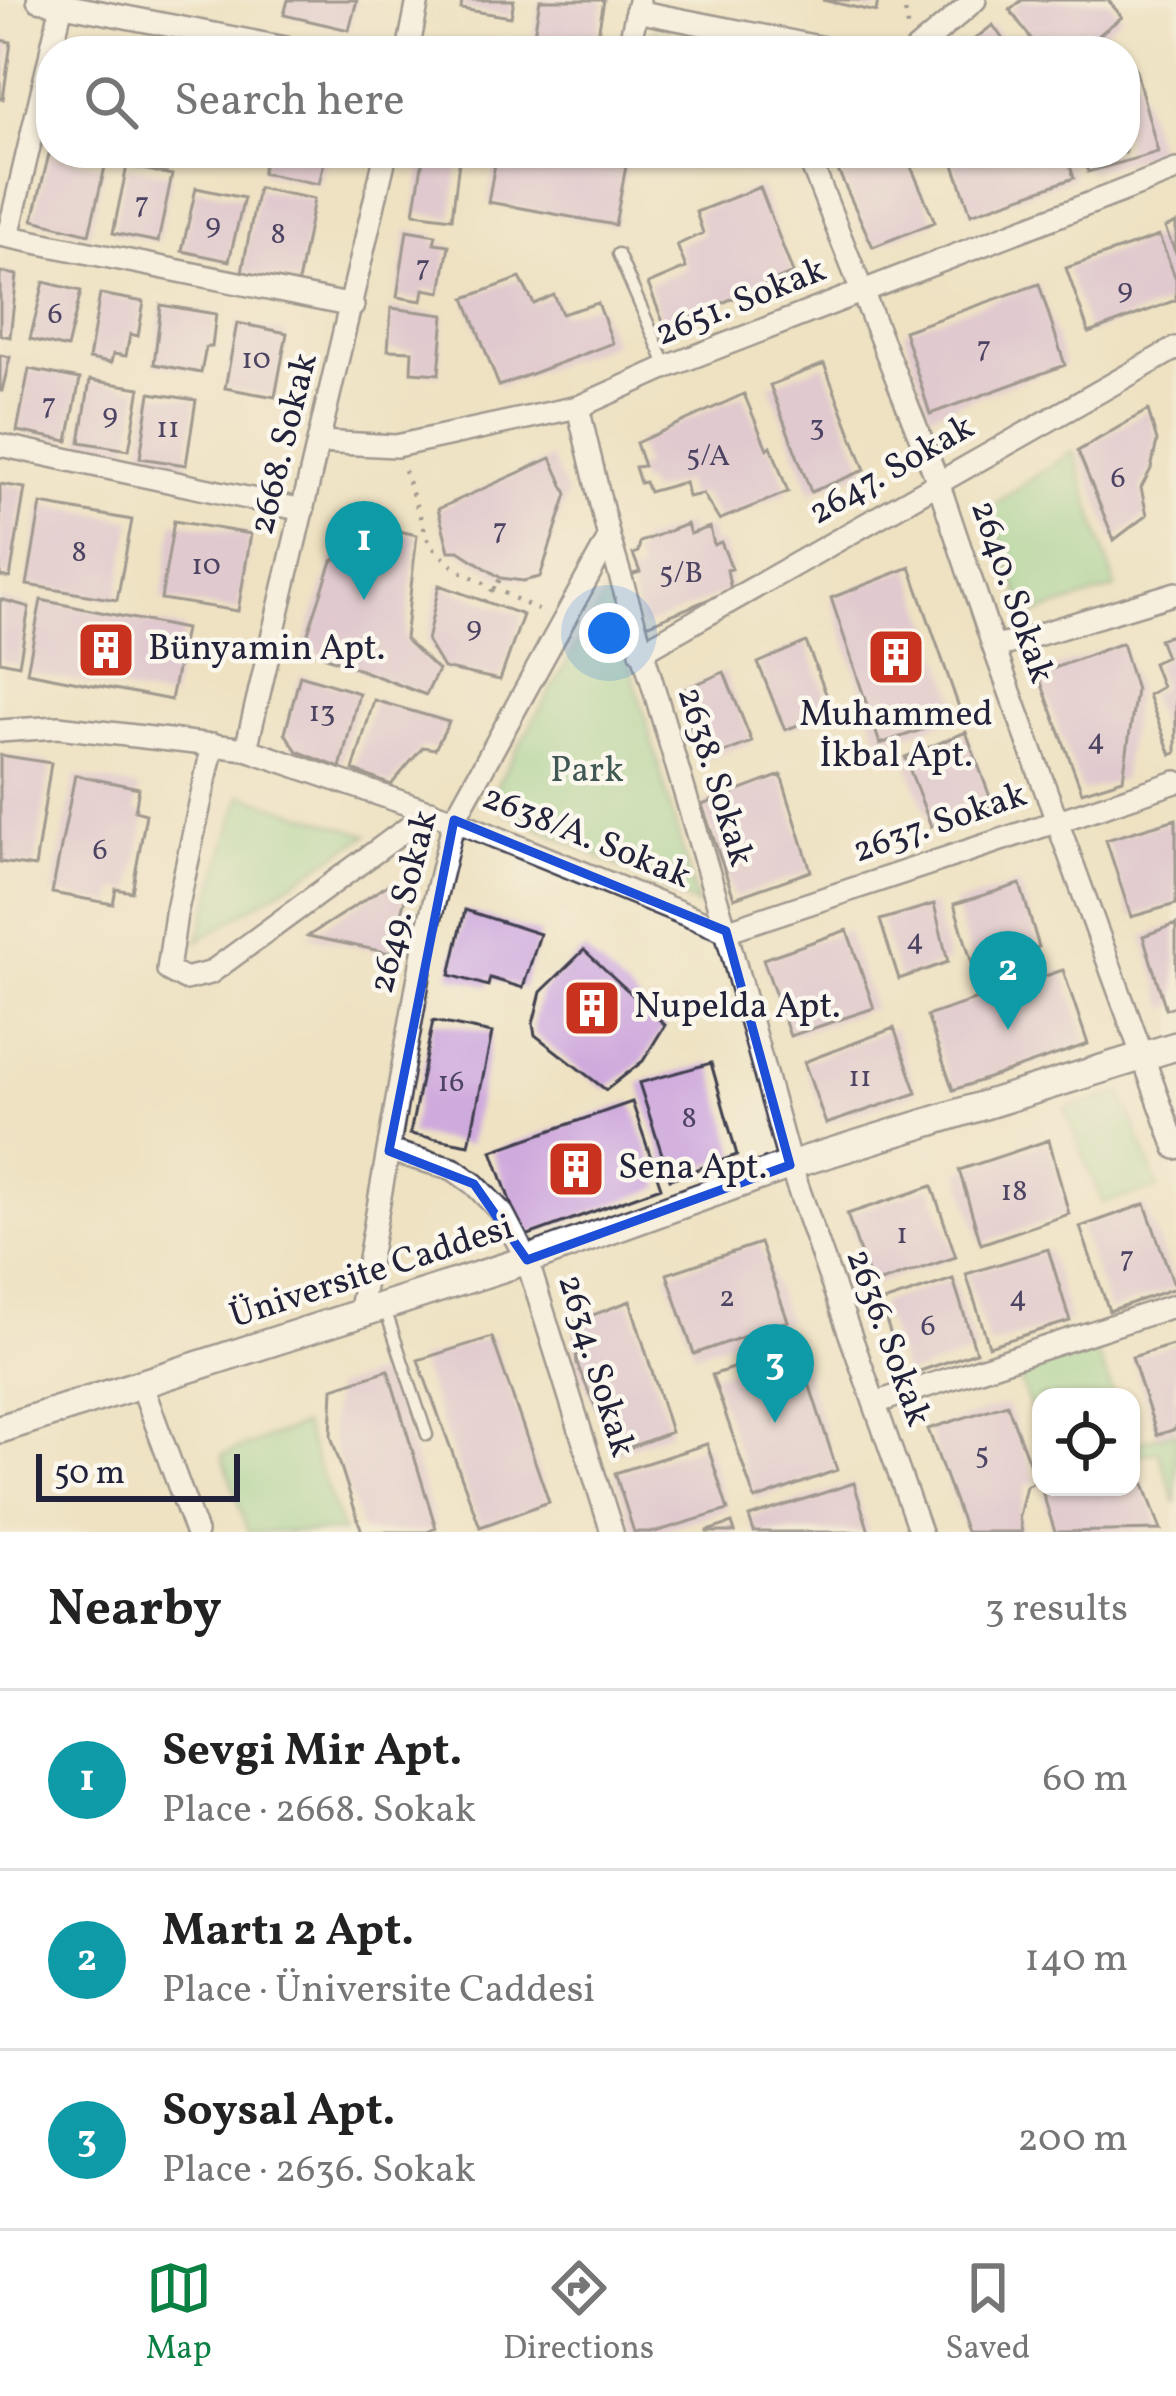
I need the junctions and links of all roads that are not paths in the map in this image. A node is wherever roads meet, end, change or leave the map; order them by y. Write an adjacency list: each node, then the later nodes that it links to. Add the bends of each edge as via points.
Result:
1 (38, 0): 4 (street)
2 (418, 0): 8 (street)
3 (975, 0): 11 (street)
4 (63, 2): 6 (street); 7 (street)
5 (638, 5): 9 (street); 10 (street)
6 (55, 36)
7 (228, 36)
8 (411, 36)
9 (631, 36)
10 (773, 36)
11 (933, 36)
12 (36, 111): 16 (street)
13 (383, 168): 19 (street, 2668. Sokak)
14 (813, 168): 18 (street, 2640. Sokak)
15 (1176, 170): 18 (street, 2651. Sokak)
16 (4, 236): 19 (street)
17 (618, 254): 21 (lane)
18 (861, 291): 21 (street, 2651. Sokak); 25 (street, 2640. Sokak)
19 (353, 306): 23 (street, 2668. Sokak)
20 (1176, 348): 25 (street, 2647. Sokak)
21 (667, 367): 22 (street, 2651. Sokak)
22 (578, 407): 23 (street, 2651. Sokak, via 396,446); 27 (street, 2638. Sokak)
23 (320, 442): 26 (street, 2668. Sokak)
24 (0, 446): 26 (street)
25 (938, 482): 29 (street, 2640. Sokak); 30 (street, 2647. Sokak)
26 (303, 510): 33 (street, 2668. Sokak)
27 (609, 538): 30 (street, 2638. Sokak); 37 (street, 2649. Sokak)
28 (1176, 593): 29 (street)
29 (994, 648): 36 (street, 2640. Sokak)
30 (641, 652): 38 (street, 2638. Sokak)
31 (0, 731): 32 (street, 2638/A. Sokak, via 58,727)
32 (213, 744): 33 (street, 2638/A. Sokak); 35 (street, via 169,970 185,979 210,973)
33 (246, 749): 35 (street, 2638/A. Sokak)
34 (1176, 782): 36 (street, 2637. Sokak)
35 (431, 812): 37 (street, 2638/A. Sokak)
36 (1059, 819): 38 (street, 2637. Sokak); 40 (street, 2640. Sokak)
37 (454, 820): 38 (street, 2638/A. Sokak); 42 (street, 2649. Sokak, via 425,936)
38 (726, 931): 43 (street, 2638. Sokak)
39 (1176, 1046): 40 (street, Üniversite Caddesi)
40 (1146, 1057): 41 (street, 2640. Sokak); 43 (street, Üniversite Caddesi)
41 (1176, 1148)
42 (389, 1151): 44 (street, 2634. Sokak, via 453,1169 474,1184 503,1214); 46 (street, 2649. Sokak)
43 (790, 1166): 44 (street, Üniversite Caddesi); 48 (street, 2636. Sokak)
44 (527, 1260): 46 (street, Üniversite Caddesi); 51 (street, 2634. Sokak)
45 (1176, 1305): 48 (street)
46 (372, 1311): 47 (street, Üniversite Caddesi); 50 (lane)
47 (142, 1386): 49 (street, Üniversite Caddesi); 52 (street)
48 (875, 1403): 53 (street, 2636. Sokak)
49 (0, 1429)
50 (427, 1435)
51 (609, 1531)
52 (196, 1532)
53 (920, 1532)

